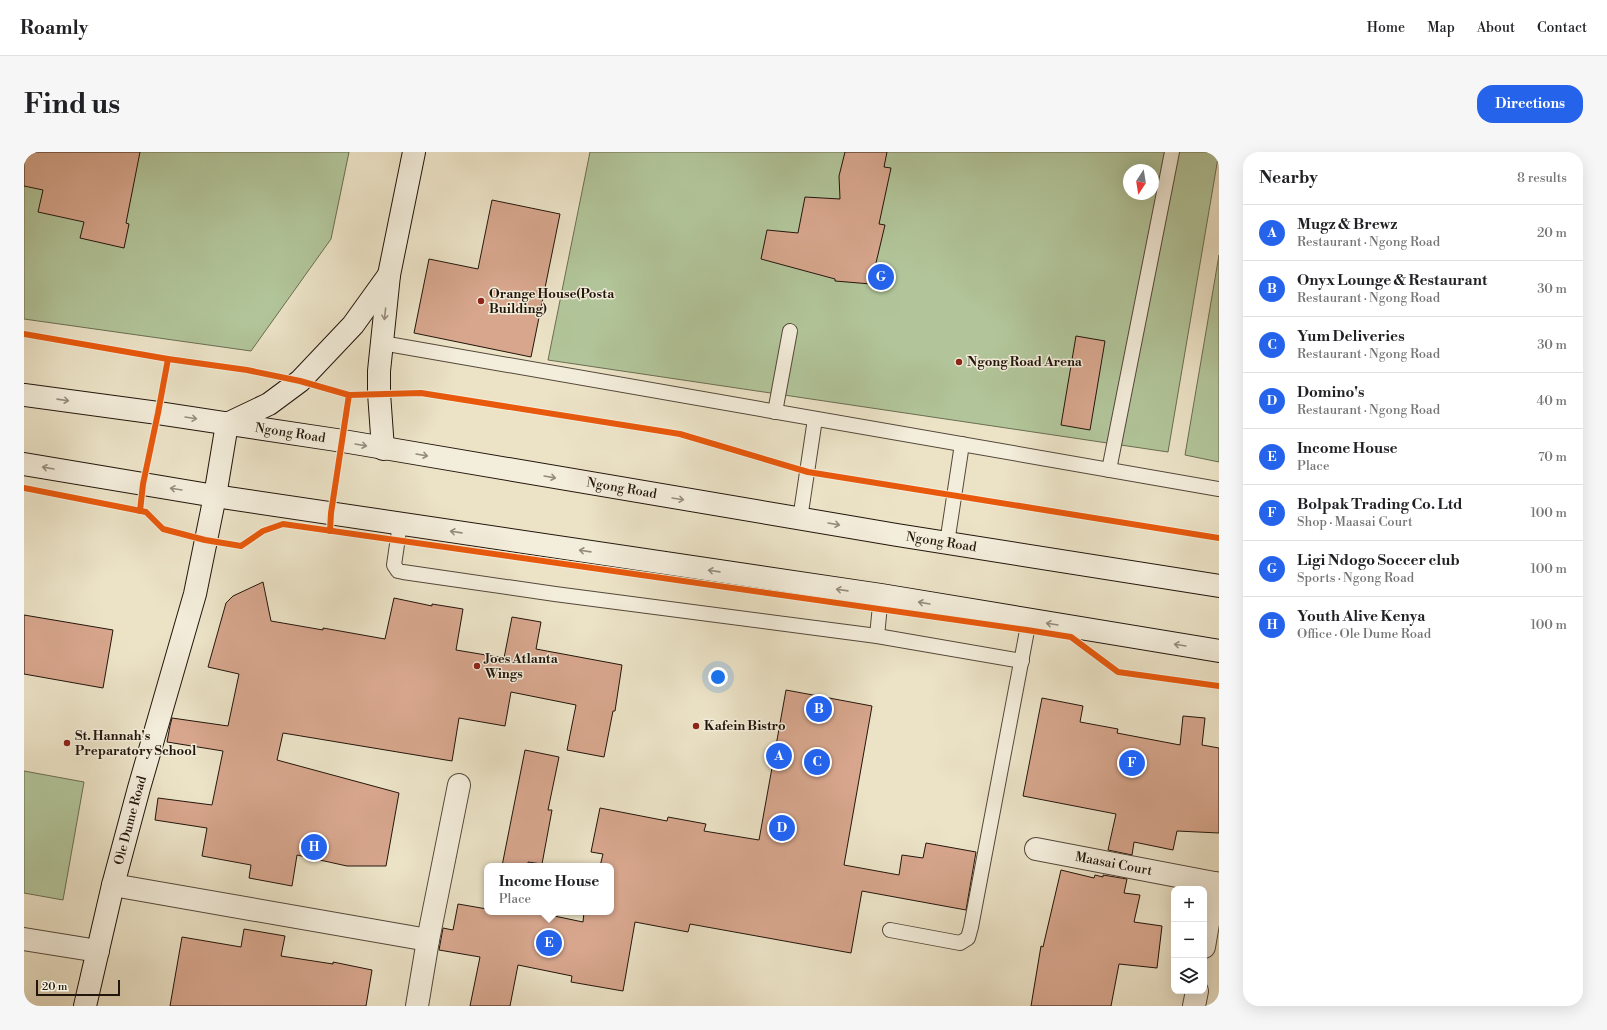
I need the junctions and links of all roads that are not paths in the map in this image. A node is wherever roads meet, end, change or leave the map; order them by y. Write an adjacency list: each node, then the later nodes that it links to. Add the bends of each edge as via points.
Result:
1 (414, 152): 3 (main road)
2 (1172, 152): 13 (lane)
3 (388, 275): 5 (main road, one-way to 5); 9 (main road, via 353,325 300,381 269,404)
4 (790, 331): 7 (lane)
5 (382, 343): 7 (lane); 11 (main road, via 379,393)
6 (24, 395): 9 (main road, Ngong Road, one-way to 9)
7 (775, 412): 8 (lane)
8 (815, 419): 10 (lane); 16 (lane)
9 (227, 424): 11 (main road, Ngong Road, one-way to 11); 15 (main road, Ole Dume Road)
10 (962, 444): 13 (lane); 18 (lane)
11 (383, 449): 16 (main road, Ngong Road, one-way to 16)
12 (24, 464): 15 (main road, one-way to 12)
13 (1109, 470): 14 (lane)
14 (1219, 489)
15 (215, 496): 17 (main road); 28 (main road, Ole Dume Road, via 195,594)
16 (800, 519): 18 (main road, Ngong Road, one-way to 18)
17 (400, 524): 20 (main road, one-way to 17); 22 (lane, via 394,565 398,571)
18 (947, 543): 19 (main road, Ngong Road)
19 (1219, 586)
20 (881, 595): 21 (main road, one-way to 20); 22 (lane)
21 (1030, 620): 23 (main road, one-way to 21); 24 (lane)
22 (877, 636): 24 (lane)
23 (1219, 651)
24 (1022, 661): 29 (lane, via 968,938 960,943)
25 (459, 785): 32 (main road)
26 (1036, 849): 27 (main road, Maasai Court)
27 (1217, 883): 30 (main road, Maasai Court)
28 (113, 885): 32 (main road); 33 (main road, Ole Dume Road)
29 (890, 930)
30 (1207, 932)
31 (24, 939): 33 (main road)
32 (428, 940): 36 (main road)
33 (98, 951): 35 (main road, Ole Dume Road)
34 (1196, 994): 37 (main road)
35 (85, 1006)
36 (416, 1006)
37 (1194, 1006)

